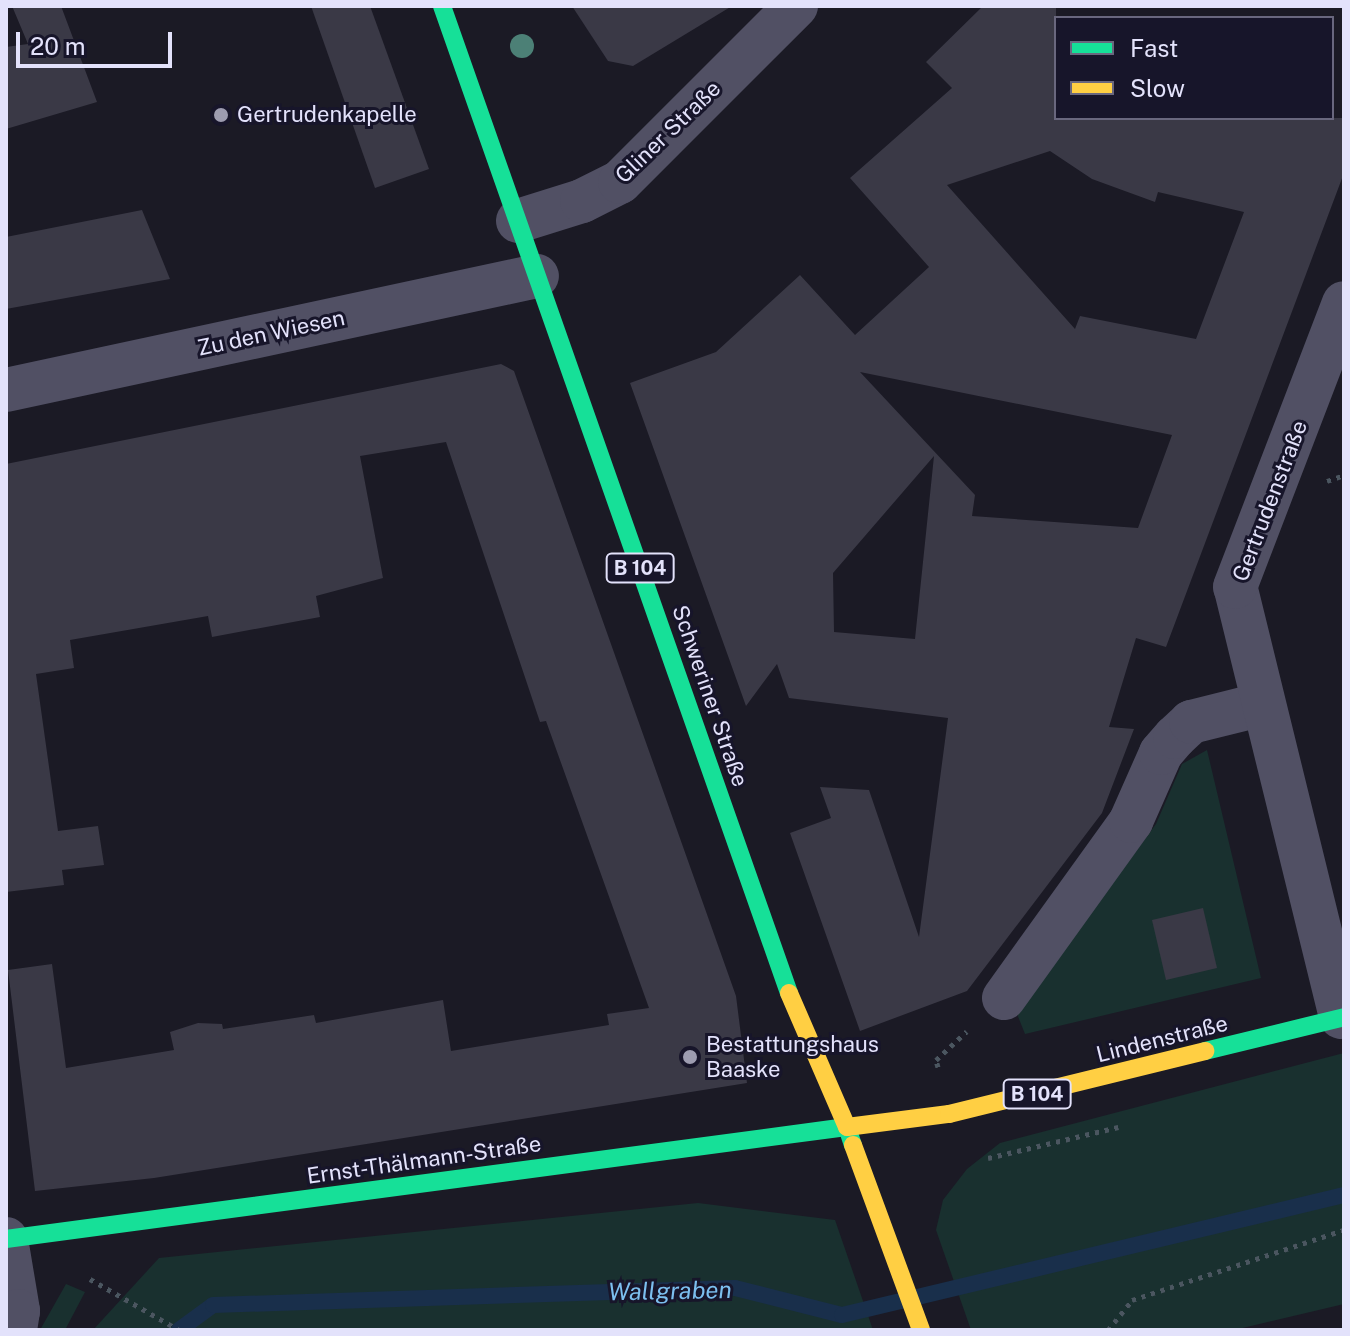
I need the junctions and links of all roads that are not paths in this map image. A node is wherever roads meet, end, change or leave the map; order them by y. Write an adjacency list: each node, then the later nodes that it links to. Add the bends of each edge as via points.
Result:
1 (442, 6): 3 (main road, Schweriner Straße / B 104)
2 (796, 6): 3 (street, Gliner Straße, via 620,182 582,201)
3 (518, 221): 4 (main road, Schweriner Straße / B 104)
4 (537, 276): 6 (street, Zu den Wiesen); 10 (main road, Schweriner Straße / B 104, via 799,1022)
5 (1344, 303): 7 (street, Gertrudenstraße, via 1235,587)
6 (6, 390)
7 (1263, 704): 8 (street, via 1191,722 1175,737 1161,753 1131,821); 9 (street, Gertrudenstraße)
8 (1004, 998)
9 (1342, 1017): 10 (main road, Lindenstraße / B 104, via 949,1114)
10 (847, 1127): 11 (main road, Ernst-Thälmann-Straße); 13 (main road, Schweriner Straße)
11 (6, 1238): 12 (street, via 18,1311)
12 (15, 1330)
13 (921, 1330)

